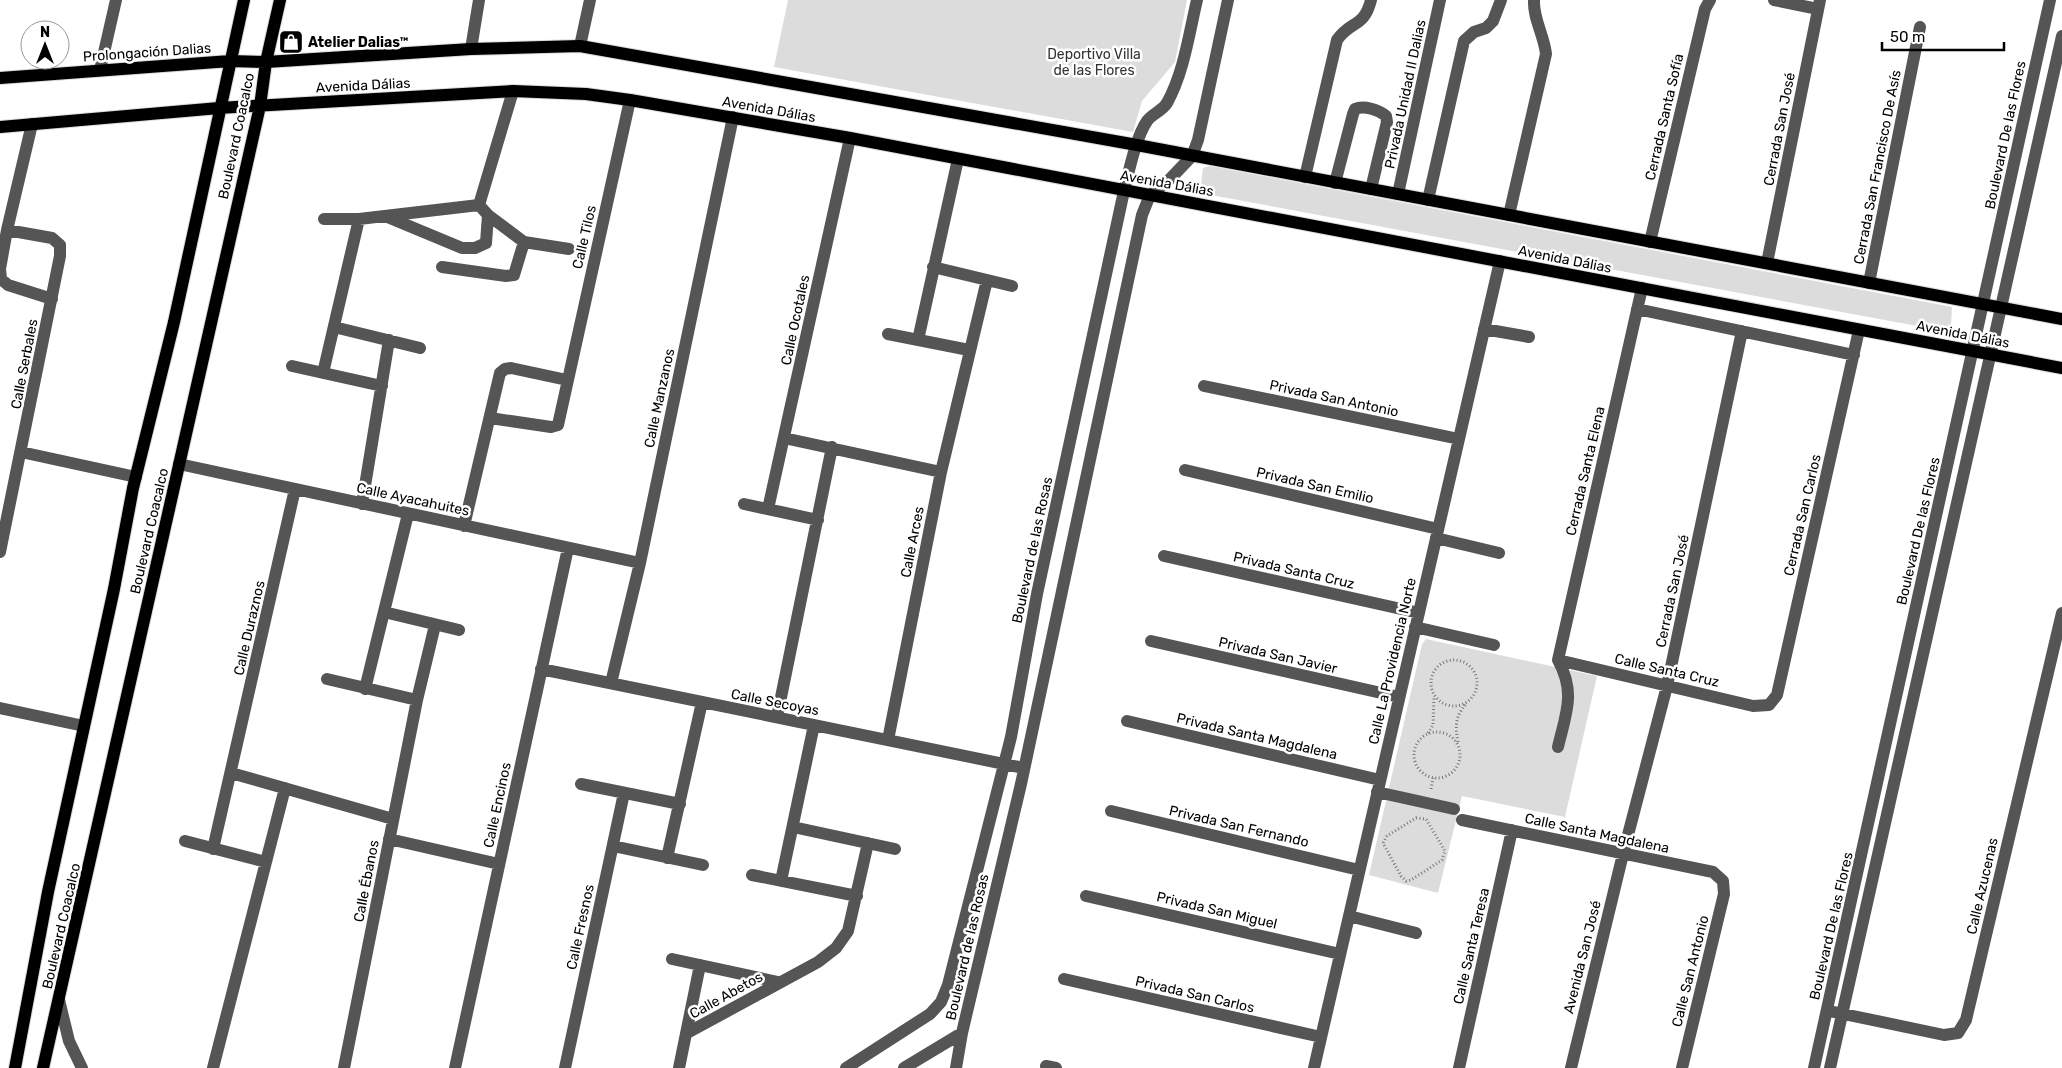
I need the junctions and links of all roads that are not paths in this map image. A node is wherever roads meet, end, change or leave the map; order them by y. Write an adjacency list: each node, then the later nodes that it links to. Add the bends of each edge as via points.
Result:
1 (116, 0): 22 (street)
2 (244, 0): 20 (main road, Boulevard Coacalco)
3 (280, 0): 21 (main road, Boulevard Coacalco)
4 (479, 0): 19 (street)
5 (590, 0): 18 (street)
6 (1197, 0): 32 (street, Boulevard de las Rosas, via 1175,84 1166,105 1147,121)
7 (1228, 0): 33 (street)
8 (1370, 0): 35 (street, via 1367,13 1342,32 1337,40)
9 (1440, 0): 39 (street, Privada Unidad II Dalias)
10 (1501, 0): 41 (street, via 1493,21 1464,42)
11 (1534, 0): 45 (street, via 1546,54)
12 (1710, 0): 50 (street, Cerrada Santa Sofía, via 1705,9)
13 (1774, 0): 15 (street)
14 (2050, 0): 61 (street, Boulevard De las Flores)
15 (1819, 4): 53 (street, Cerrada San José)
16 (1920, 27): 57 (street, Cerrada San Francisco De Asís)
17 (2062, 36): 62 (street)
18 (580, 46): 19 (main road, Avenida Dálias); 32 (main road, Avenida Dálias)
19 (471, 49): 21 (main road, Avenida Dálias)
20 (230, 61): 21 (main road, Prolongación Dalias); 22 (main road, Prolongación Dalias); 27 (main road, Boulevard Coacalco)
21 (266, 62): 26 (main road, Boulevard Coacalco)
22 (100, 70): 23 (main road, Prolongación Dalias)
23 (0, 78)
24 (513, 91): 25 (main road, Avenida Dálias, via 586,94); 26 (main road, Avenida Dálias); 42 (street)
25 (630, 100): 28 (main road, Avenida Dálias); 81 (street, Calle Tilos)
26 (260, 106): 27 (main road); 89 (main road, Boulevard Coacalco)
27 (219, 108): 29 (main road); 92 (main road, Boulevard Coacalco, via 174,322)
28 (733, 117): 31 (main road, Avenida Dálias); 105 (street, Calle Manzanos)
29 (32, 124): 30 (main road); 48 (street)
30 (0, 127)
31 (850, 138): 34 (main road, Avenida Dálias); 85 (street, Calle Ocotales)
32 (1137, 145): 33 (main road, Avenida Dálias); 38 (street, Boulevard de las Rosas)
33 (1192, 156): 35 (main road, Avenida Dálias); 40 (street)
34 (958, 159): 38 (main road, Avenida Dálias); 55 (street)
35 (1305, 177): 36 (main road, Avenida Dálias)
36 (1335, 182): 37 (main road, Avenida Dálias); 37 (street, via 1353,114 1360,107 1382,112 1387,122)
37 (1371, 189): 39 (main road, Avenida Dálias)
38 (1124, 191): 40 (main road, Avenida Dálias); 131 (street, Boulevard de las Rosas)
39 (1398, 194): 41 (main road, Avenida Dálias)
40 (1150, 195): 52 (main road, Avenida Dálias); 132 (street, Boulevard de las Rosas, via 1142,215)
41 (1428, 200): 45 (main road, Avenida Dálias)
42 (479, 204): 43 (street); 44 (street)
43 (383, 215): 44 (street, via 462,248 475,248 486,243); 47 (street)
44 (488, 215): 49 (street)
45 (1509, 215): 50 (main road, Avenida Dálias)
46 (324, 219): 47 (street)
47 (359, 219): 65 (street)
48 (7, 230): 60 (street, via 1,279 8,285); 60 (street, Calle Serbales, via 52,238 60,245)
49 (524, 242): 51 (street); 54 (street, via 514,274 506,276)
50 (1650, 242): 53 (main road, Avenida Dálias)
51 (569, 249)
52 (1500, 262): 59 (main road, Avenida Dálias); 66 (street, Calle La Providencia Norte)
53 (1767, 263): 57 (main road, Avenida Dálias)
54 (442, 267)
55 (933, 268): 56 (street); 72 (street)
56 (987, 280): 58 (street); 74 (street, Calle Arces)
57 (1870, 283): 61 (main road, Avenida Dálias)
58 (1012, 286)
59 (1642, 288): 63 (street, Cerrada Santa Elena); 67 (main road, Avenida Dálias)
60 (52, 299): 88 (street, Calle Serbales)
61 (1984, 304): 62 (main road, Avenida Dálias); 75 (street, Boulevard De las Flores)
62 (2001, 307): 64 (main road, Avenida Dálias); 77 (street)
63 (1637, 309): 68 (street); 114 (street, Cerrada Santa Elena)
64 (2062, 319)
65 (334, 327): 71 (street); 80 (street)
66 (1484, 328): 70 (street); 86 (street, Calle La Providencia Norte)
67 (1859, 330): 75 (main road, Avenida Dálias); 76 (street, Cerrada San Carlos)
68 (1742, 332): 76 (street); 118 (street, Cerrada San José)
69 (888, 334): 72 (street)
70 (1529, 337)
71 (389, 340): 73 (street); 82 (street)
72 (918, 340): 74 (street)
73 (420, 348)
74 (969, 350): 91 (street, Calle Arces)
75 (1974, 351): 77 (main road, Avenida Dálias); 170 (street, Boulevard De las Flores)
76 (1854, 355): 123 (street, Cerrada San Carlos, via 1777,695)
77 (1990, 355): 79 (main road, Avenida Dálias); 171 (street)
78 (292, 366): 80 (street)
79 (2062, 368)
80 (324, 373): 82 (street)
81 (567, 380): 84 (street, Calle Tilos, via 558,424 551,427); 84 (street, via 505,369 500,373)
82 (382, 386): 94 (street)
83 (1204, 386): 86 (street, Privada San Antonio)
84 (490, 418): 99 (street)
85 (784, 438): 87 (street); 96 (street, Calle Ocotales)
86 (1459, 439): 100 (street, Calle La Providencia Norte)
87 (832, 447): 91 (street); 98 (street)
88 (21, 452): 92 (street); 102 (street, Calle Serbales)
89 (179, 464): 93 (street, Calle Ayacahuites); 169 (main road, Boulevard Coacalco)
90 (1185, 470): 100 (street, Privada San Emilio)
91 (941, 472): 129 (street, Calle Arces)
92 (136, 478): 128 (main road, Boulevard Coacalco)
93 (295, 489): 94 (street, Calle Ayacahuites); 133 (street, Calle Duraznos)
94 (362, 504): 97 (street, Calle Ayacahuites)
95 (744, 504): 96 (street)
96 (768, 509): 98 (street)
97 (408, 514): 99 (street, Calle Ayacahuites); 106 (street)
98 (818, 520): 125 (street)
99 (464, 526): 101 (street, Calle Ayacahuites)
100 (1437, 534): 103 (street, Privada San Emilio); 107 (street, Calle La Providencia Norte)
101 (568, 548): 105 (street, Calle Ayacahuites); 115 (street, Calle Encinos)
102 (0, 552)
103 (1499, 553)
104 (1164, 556): 107 (street, Privada Santa Cruz)
105 (640, 564): 117 (street, Calle Manzanos)
106 (384, 612): 109 (street); 119 (street)
107 (1418, 613): 110 (street, Calle La Providencia Norte)
108 (2062, 613): 171 (street, Calle Azucenas, via 1966,1020 1958,1033 1944,1035)
109 (434, 625): 111 (street); 121 (street, Calle Ébanos)
110 (1416, 627): 113 (street); 120 (street, Calle La Providencia Norte)
111 (459, 630)
112 (1151, 641): 120 (street, Privada San Javier)
113 (1494, 645)
114 (1558, 660): 118 (street, Calle Santa Cruz); 130 (street, via 1565,674 1570,700)
115 (542, 669): 117 (street, Calle Secoyas); 154 (street, Calle Encinos)
116 (327, 679): 119 (street)
117 (611, 683): 122 (street, Calle Secoyas)
118 (1667, 686): 123 (street, Calle Santa Cruz, via 1753,706); 151 (street, Cerrada San José)
119 (365, 689): 121 (street)
120 (1399, 697): 135 (street, Calle La Providencia Norte)
121 (417, 700): 141 (street, Calle Ébanos)
122 (702, 702): 125 (street, Calle Secoyas); 138 (street)
123 (1770, 704)
124 (0, 708): 128 (street)
125 (777, 717): 127 (street, Calle Secoyas)
126 (1127, 721): 135 (street, Privada Santa Magdalena)
127 (814, 725): 129 (street, Calle Secoyas); 143 (street)
128 (84, 726): 175 (main road, Boulevard Coacalco)
129 (888, 740): 131 (street, Calle Secoyas)
130 (1558, 747)
131 (1003, 764): 132 (street, Calle Secoyas); 183 (street, Boulevard de las Rosas, via 941,1002 930,1014)
132 (1024, 768): 173 (street, Boulevard de las Rosas)
133 (232, 773): 136 (street); 149 (street, Calle Duraznos)
134 (581, 784): 137 (street)
135 (1379, 786): 139 (street, Privada Santa Magdalena); 156 (street, Calle La Providencia Norte)
136 (285, 788): 141 (street); 153 (street)
137 (624, 793): 138 (street); 148 (street, Calle Fresnos)
138 (680, 804): 152 (street)
139 (1454, 809)
140 (1111, 812): 156 (street, Privada San Fernando)
141 (393, 818): 145 (street, Calle Ébanos)
142 (1462, 820): 144 (street, Calle Santa Magdalena)
143 (793, 827): 147 (street); 158 (street)
144 (1512, 830): 151 (street, Calle Santa Magdalena); 187 (street, Calle Santa Teresa)
145 (389, 839): 154 (street); 179 (street, Calle Ébanos)
146 (185, 841): 149 (street)
147 (868, 843): 150 (street); 160 (street, Calle Abetos)
148 (613, 846): 152 (street); 181 (street, Calle Fresnos)
149 (214, 849): 153 (street)
150 (895, 849)
151 (1623, 854): 159 (street, Calle Santa Magdalena, via 1713,872); 188 (street, Avenida San José)
152 (667, 858): 155 (street)
153 (266, 862): 178 (street)
154 (499, 864): 180 (street, Calle Encinos)
155 (703, 865)
156 (1359, 870): 162 (street, Calle La Providencia Norte)
157 (752, 875): 158 (street)
158 (781, 881): 160 (street)
159 (1724, 881): 189 (street, Calle San Antonio, via 1724,894)
160 (857, 896): 168 (street, Calle Abetos, via 848,931 836,948 818,962)
161 (1086, 896): 164 (street, Privada San Miguel)
162 (1349, 916): 163 (street); 164 (street, Calle La Providencia Norte)
163 (1416, 933)
164 (1340, 954): 174 (street, Calle La Providencia Norte)
165 (672, 959): 166 (street, Calle Abetos)
166 (700, 965): 168 (street, Calle Abetos); 172 (street, Calle Abetos)
167 (1064, 979): 174 (street, Privada San Carlos)
168 (778, 982): 172 (street, Calle Abetos)
169 (60, 1000): 176 (main road, Boulevard Coacalco); 177 (street, via 69,1041)
170 (1827, 1011): 171 (street, Calle Azucenas); 190 (street, Boulevard De las Flores)
171 (1842, 1014): 191 (street)
172 (687, 1033): 182 (street, Calle Abetos)
173 (962, 1033): 184 (street, Boulevard de las Rosas); 185 (street)
174 (1321, 1037): 186 (street, Calle La Providencia Norte)
175 (15, 1068)
176 (43, 1068)
177 (82, 1068)
178 (213, 1068)
179 (344, 1068)
180 (455, 1068)
181 (565, 1068)
182 (679, 1068)
183 (846, 1068)
184 (904, 1068)
185 (956, 1068)
186 (1314, 1068)
187 (1458, 1068)
188 (1571, 1068)
189 (1682, 1068)
190 (1814, 1068)
191 (1830, 1068)

